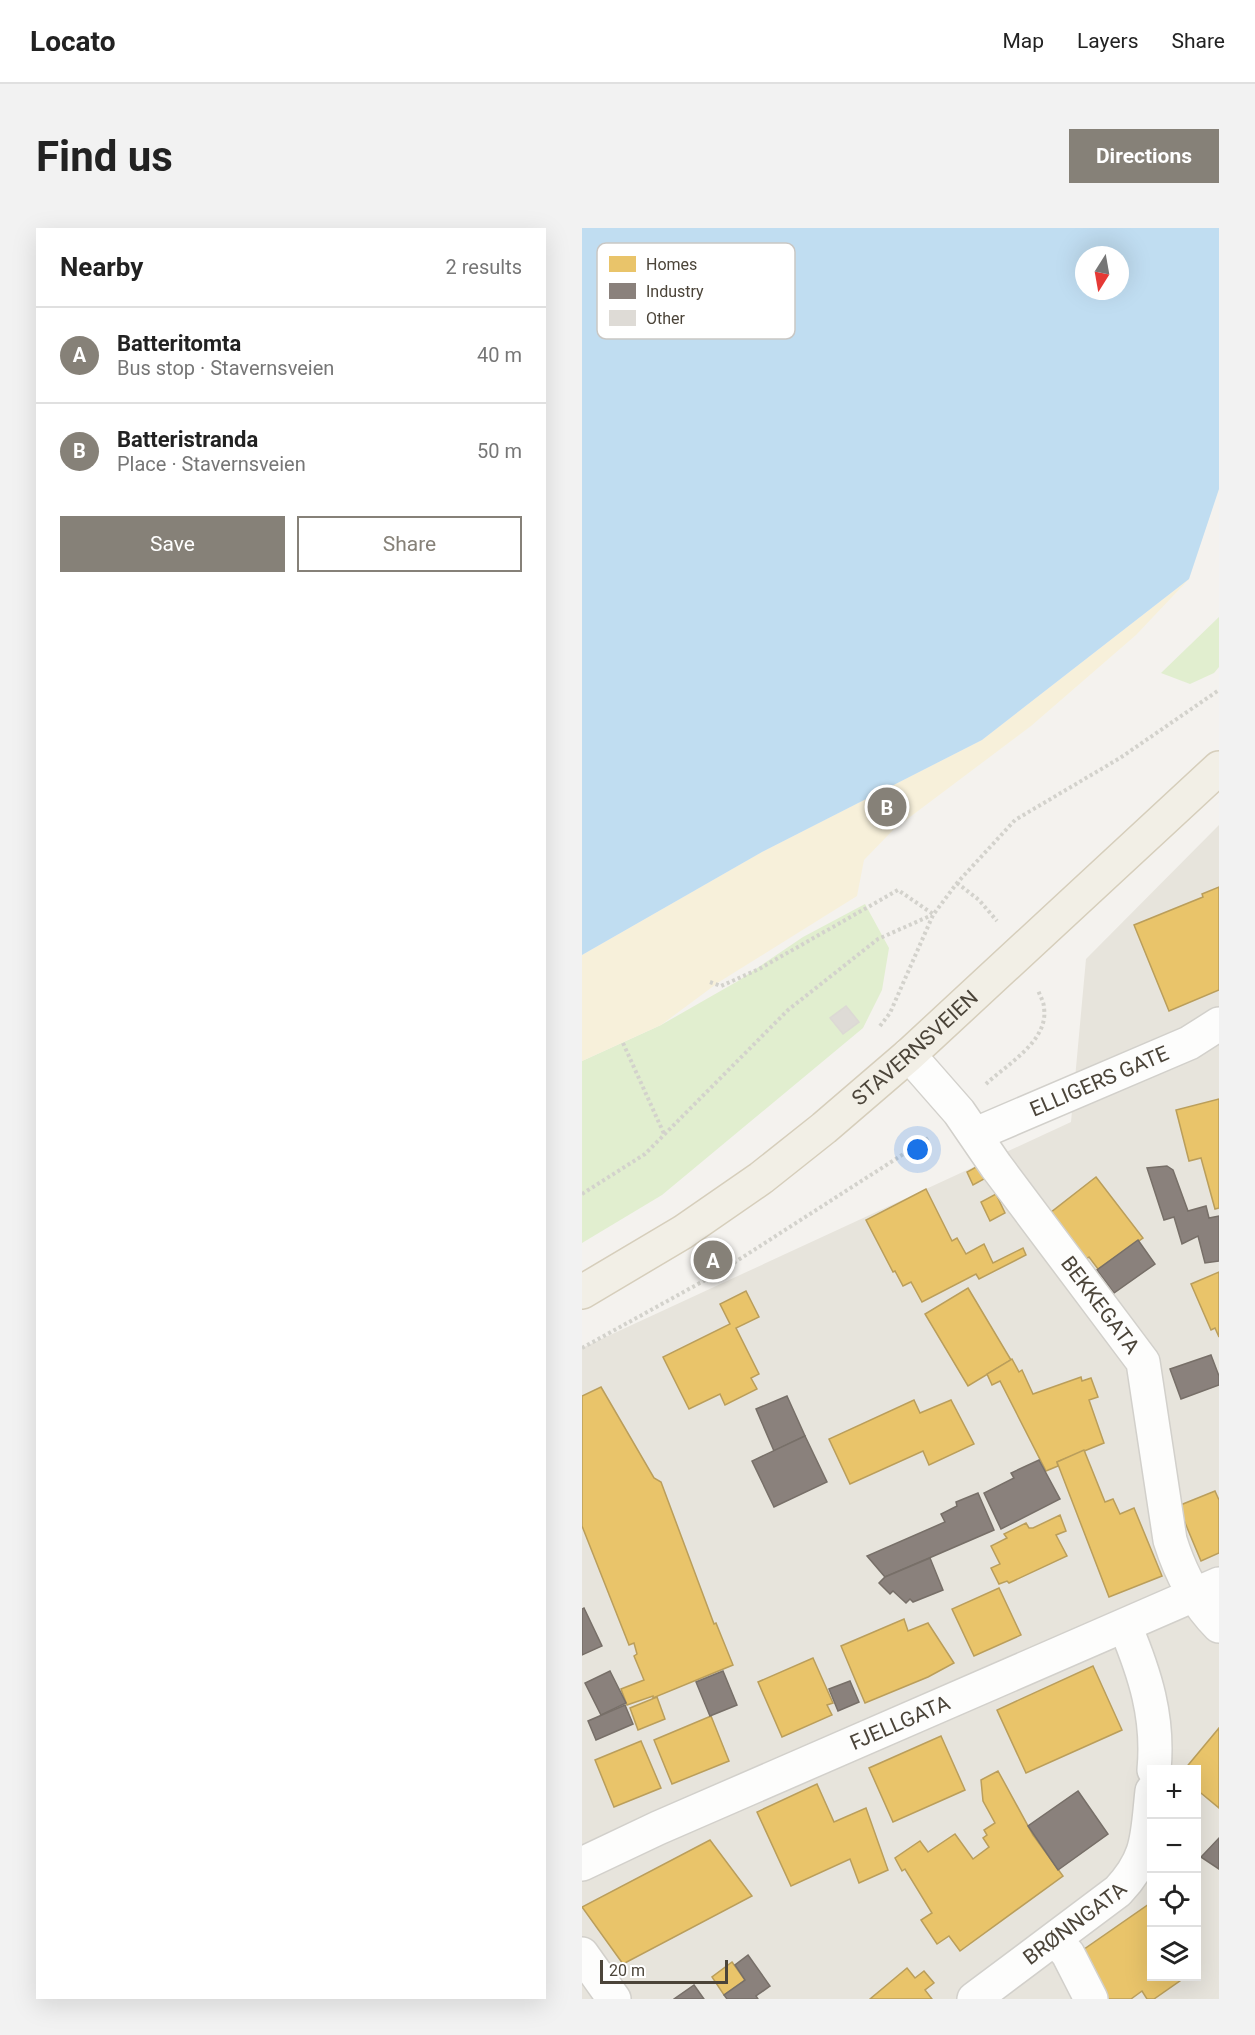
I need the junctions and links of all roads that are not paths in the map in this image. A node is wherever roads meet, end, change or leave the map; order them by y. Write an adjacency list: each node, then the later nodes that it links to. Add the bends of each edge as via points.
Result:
1 (1219, 768): 3 (main road, STAVERNSVEIEN)
2 (1219, 1024): 4 (street, ELLIGERS GATE, via 1189,1043)
3 (909, 1055): 4 (street, BEKKEGATA); 5 (main road, STAVERNSVEIEN, via 761,1178 683,1232)
4 (976, 1134): 6 (street, BEKKEGATA, via 1143,1362 1170,1540 1178,1567)
5 (582, 1292)
6 (1206, 1589): 7 (street, FJELLGATA); 8 (street, BEKKEGATA)
7 (1125, 1626): 9 (street, via 1153,1705); 11 (street, FJELLGATA)
8 (1219, 1626)
9 (1154, 1765)
10 (1149, 1819): 12 (street, BRØNNGATA, via 1146,1844 1134,1874)
11 (582, 1864)
12 (1055, 1939): 15 (street, BRØNNGATA); 16 (street, via 1068,1954)
13 (582, 1954): 14 (street)
14 (614, 1999)
15 (974, 1999)
16 (1090, 1999)

